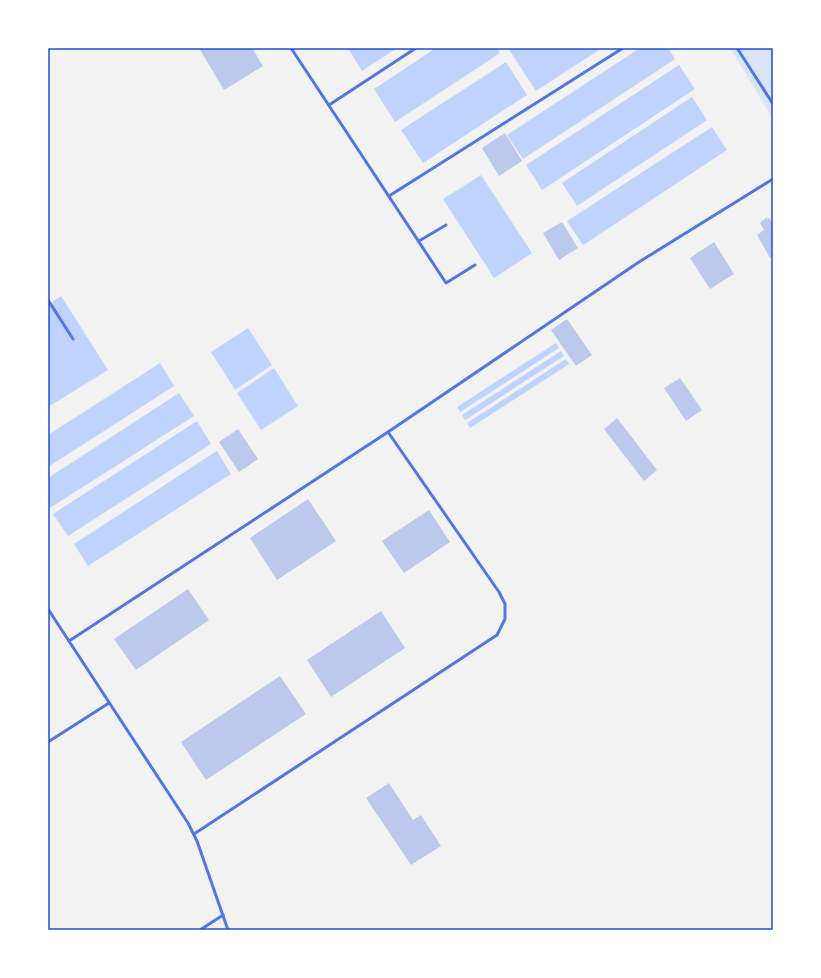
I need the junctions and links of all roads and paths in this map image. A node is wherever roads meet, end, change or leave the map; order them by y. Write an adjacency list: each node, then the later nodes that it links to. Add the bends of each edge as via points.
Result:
1 (291, 48): 6 (lane)
2 (416, 48): 6 (lane)
3 (623, 48): 8 (lane)
4 (736, 48): 5 (lane)
5 (773, 104)
6 (329, 105): 8 (lane)
7 (773, 179): 14 (lane, via 639,262)
8 (389, 196): 10 (lane)
9 (446, 225): 10 (lane)
10 (419, 241): 11 (lane, via 446,283)
11 (475, 265)
12 (48, 300): 13 (lane)
13 (73, 339)
14 (388, 432): 16 (lane); 19 (lane, via 499,592 505,604 503,624 497,635)
15 (48, 609): 16 (lane)
16 (69, 641): 17 (lane)
17 (109, 703): 18 (lane); 19 (lane)
18 (48, 742)
19 (194, 834): 20 (lane)
20 (223, 915): 21 (lane); 22 (lane)
21 (200, 930)
22 (228, 930)

